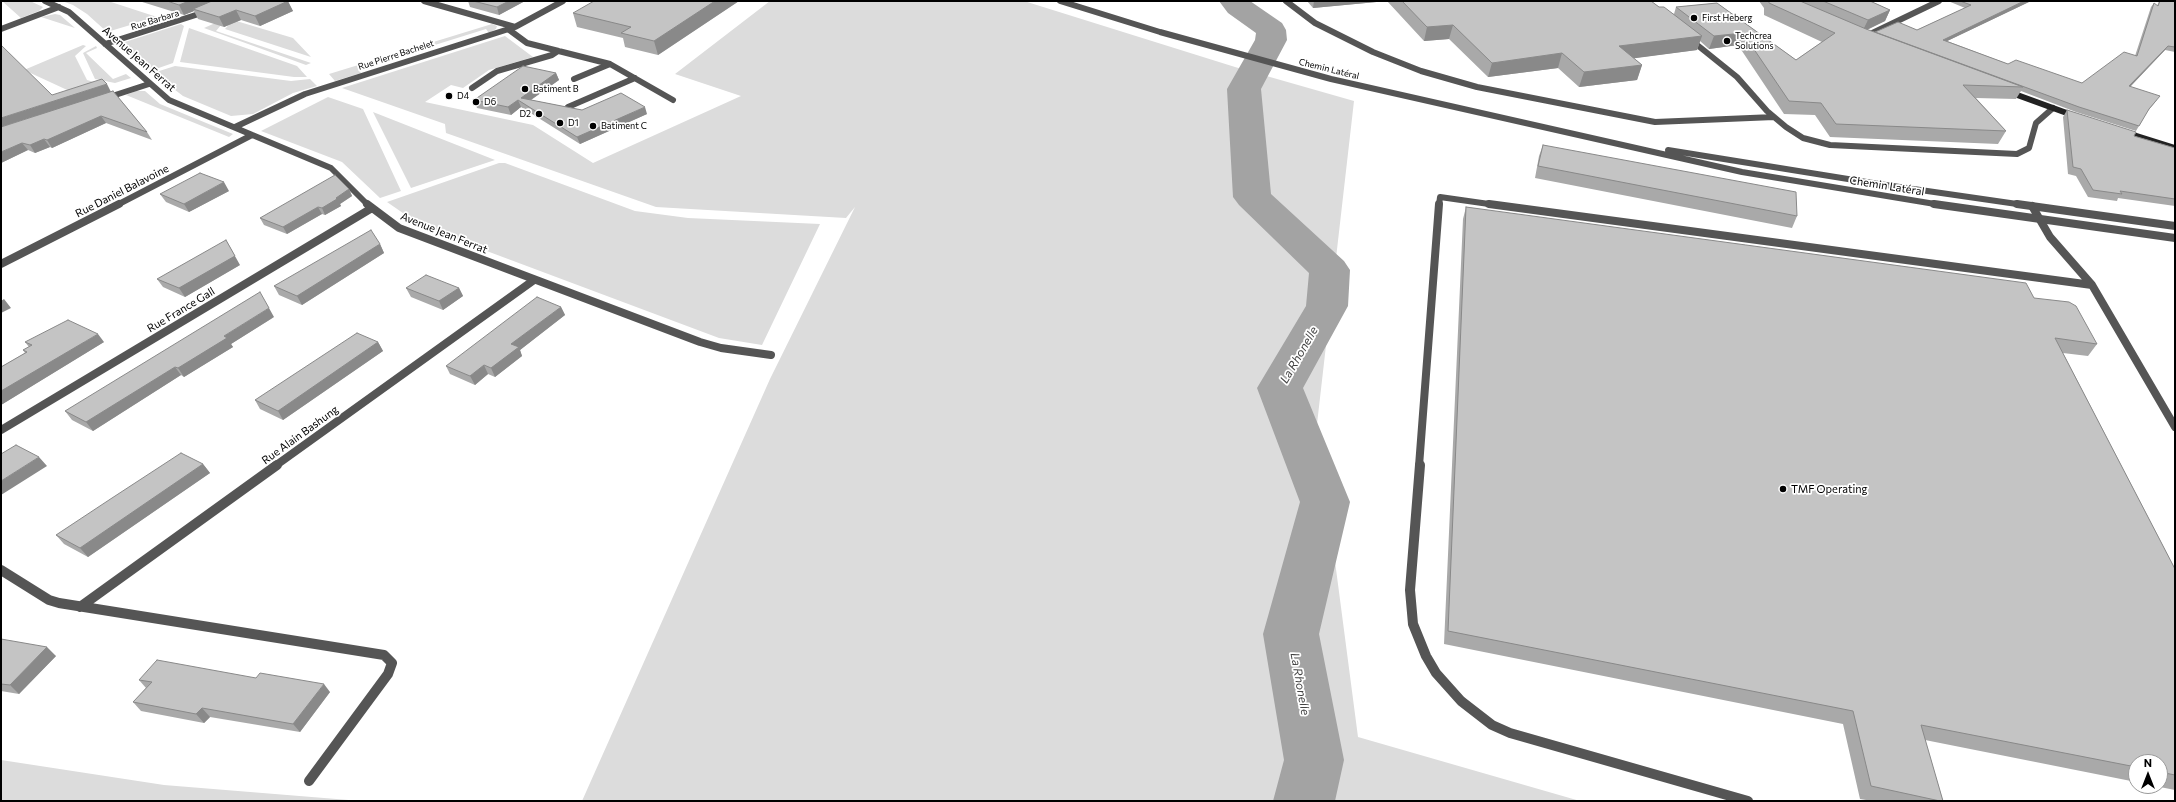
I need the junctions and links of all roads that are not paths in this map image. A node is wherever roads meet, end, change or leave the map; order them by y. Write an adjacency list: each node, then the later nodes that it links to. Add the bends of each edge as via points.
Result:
1 (45, 1): 7 (street, Avenue Jean Ferrat)
2 (424, 1): 9 (street)
3 (562, 1): 9 (street, Rue Pierre Bachelet)
4 (1060, 1): 33 (street, Chemin Latéral, via 1297,70)
5 (1286, 1): 28 (street, via 1315,23 1373,52 1421,71 1477,87 1655,122)
6 (1939, 1): 14 (street)
7 (59, 7): 10 (street); 16 (street, Avenue Jean Ferrat, via 69,12)
8 (210, 10): 16 (street, Rue Barbara)
9 (515, 27): 11 (street, Rue Pierre Bachelet)
10 (1, 29)
11 (508, 29): 17 (street, via 527,43); 30 (street, Rue Pierre Bachelet, via 305,94)
12 (1683, 34): 28 (street, via 1737,77)
13 (1856, 34): 14 (main road)
14 (1862, 37): 15 (main road)
15 (1869, 40)
16 (105, 44): 21 (street, Avenue Jean Ferrat)
17 (558, 51): 18 (street); 22 (street, via 497,71)
18 (610, 64): 19 (street); 20 (street)
19 (635, 78): 25 (street); 26 (street)
20 (574, 79)
21 (149, 84): 24 (street); 30 (street, Avenue Jean Ferrat, via 174,103)
22 (472, 88)
23 (2002, 90): 27 (main road)
24 (98, 100)
25 (674, 100)
26 (568, 107)
27 (2053, 108): 28 (street, via 2036,124 2029,148 2007,155 1830,145 1803,138); 29 (main road)
28 (1774, 117)
29 (2081, 118)
30 (235, 128): 32 (street, Avenue Jean Ferrat)
31 (2119, 131): 34 (main road)
32 (252, 135): 36 (street, Avenue Jean Ferrat, via 331,168); 40 (street, Rue Daniel Balavoine)
33 (1598, 139): 35 (street, Chemin Latéral); 37 (street, Chemin Latéral, via 1754,174)
34 (2175, 148)
35 (2032, 206): 37 (street); 38 (street, Chemin Latéral)
36 (372, 208): 41 (street, Avenue Jean Ferrat, via 406,232); 45 (street, Rue France Gall)
37 (2039, 219): 39 (street, Chemin Latéral); 42 (street, via 2050,237)
38 (2175, 226)
39 (2175, 238)
40 (1, 264)
41 (534, 280): 43 (street, Avenue Jean Ferrat, via 700,342 721,348); 47 (street, Rue Alain Bashung)
42 (2092, 285): 44 (street); 49 (street, via 1440,197 1410,590 1414,624 1426,656 1436,673 1461,701 1492,725 1510,733)
43 (771, 355)
44 (2175, 427)
45 (1, 430)
46 (1, 570): 47 (street, via 49,600)
47 (80, 607): 48 (street, via 384,655 392,664 388,674)
48 (309, 781)
49 (1748, 801)

